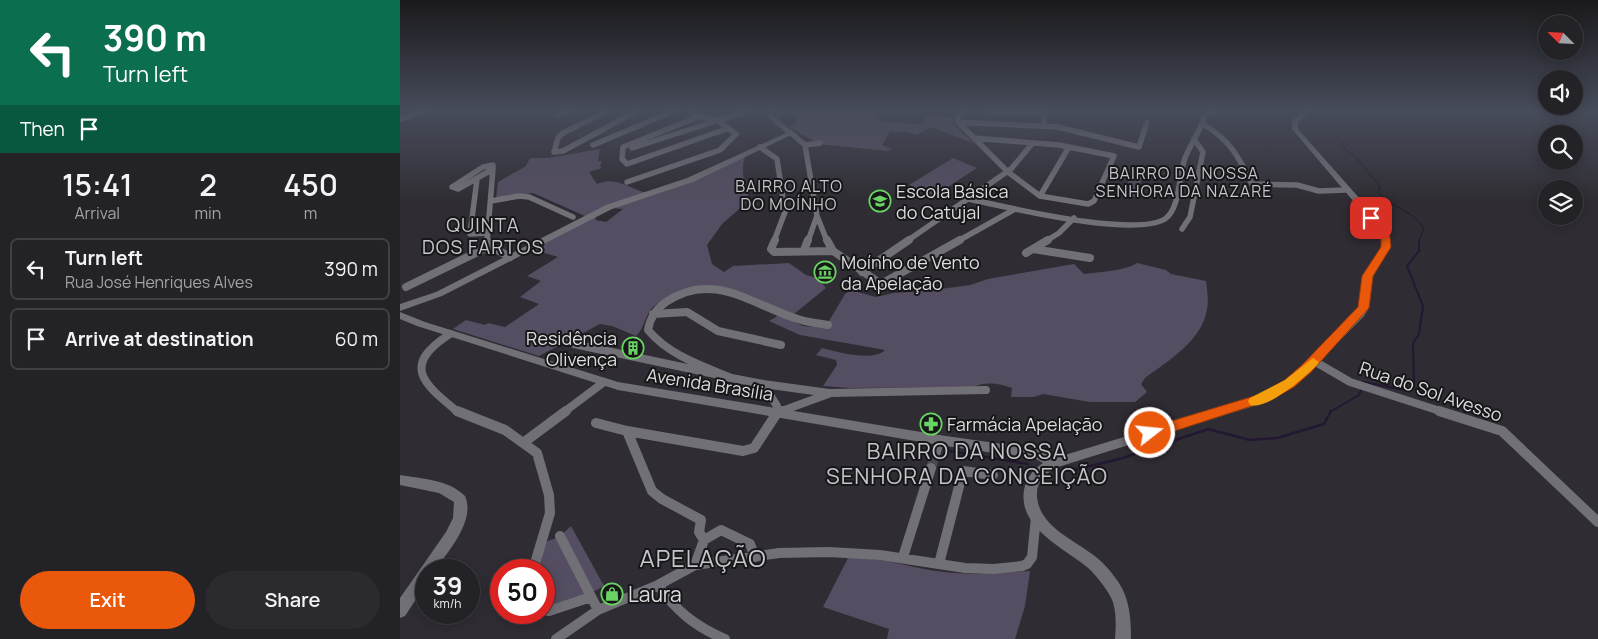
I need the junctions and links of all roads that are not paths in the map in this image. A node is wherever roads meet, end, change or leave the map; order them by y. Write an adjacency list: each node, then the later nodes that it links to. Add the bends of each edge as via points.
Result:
1 (558, 141): 2 (street, via 553,149 555,153)
2 (582, 141)
3 (603, 141): 20 (street)
4 (638, 141): 6 (street, via 623,147 621,155 627,164)
5 (654, 141): 24 (street)
6 (693, 141)
7 (729, 141): 28 (street, via 720,150)
8 (774, 141): 22 (street)
9 (800, 141): 21 (street)
10 (977, 141): 26 (street)
11 (1001, 141): 19 (street)
12 (1112, 141): 13 (street, via 1136,147 1141,146)
13 (1142, 141)
14 (1193, 141): 36 (street, via 1183,164 1179,189 1164,219 1149,224)
15 (1195, 141): 37 (street, via 1203,152 1190,217)
16 (1227, 141): 29 (street, via 1240,158 1252,184 1297,185 1319,191)
17 (1305, 141): 29 (street)
18 (820, 143): 21 (street)
19 (1032, 144): 23 (street); 26 (street)
20 (593, 145)
21 (805, 145): 34 (street)
22 (760, 147): 40 (street, via 777,159 785,212 771,250); 42 (street, via 690,180 609,207)
23 (1069, 147): 30 (street); 30 (street, via 1114,156 1094,201 1088,204)
24 (632, 148)
25 (493, 169): 27 (street); 27 (street, via 493,165 483,167 452,187 458,189); 32 (street)
26 (1008, 172): 30 (street); 31 (street)
27 (477, 179): 38 (street, via 470,234)
28 (628, 182)
29 (1346, 190): 53 (street, via 1381,228 1386,237 1386,247 1368,276 1366,300 1360,314)
30 (1040, 196)
31 (968, 199): 33 (street); 44 (street)
32 (491, 201): 35 (street, via 528,197); 38 (street)
33 (1015, 209): 36 (street); 44 (street, via 881,284)
34 (817, 216): 40 (street); 41 (street)
35 (574, 217)
36 (1074, 218): 43 (street, via 1030,251)
37 (1182, 229)
38 (488, 233): 39 (street)
39 (490, 246): 42 (street); 45 (street)
40 (804, 250): 41 (street)
41 (833, 251): 44 (street)
42 (510, 258): 46 (street, via 439,294)
43 (1090, 258)
44 (862, 272)
45 (406, 287)
46 (400, 308)
47 (653, 314): 49 (street, via 668,300 681,294 696,289 718,290 744,295 803,320); 52 (street, via 687,312 718,331); 54 (street, via 648,330 655,341)
48 (400, 315): 50 (street, Avenida Brasília)
49 (828, 325)
50 (450, 334): 55 (street, Avenida Brasília); 62 (street, via 427,349 422,378 458,412 505,430)
51 (574, 344): 54 (street)
52 (781, 345)
53 (1314, 361): 63 (street, via 1290,384 1253,402); 68 (street, Rua do Sol Avesso, via 1350,382 1502,430)
54 (729, 377): 56 (street)
55 (604, 382): 59 (street, Avenida Brasília); 62 (street)
56 (763, 384): 58 (street); 59 (street, via 777,406)
57 (986, 390): 58 (street)
58 (831, 393): 59 (street)
59 (776, 412): 61 (street, via 754,448 742,451); 63 (street, Avenida Brasília, via 937,446 1023,453)
60 (596, 423): 61 (street)
61 (626, 431): 70 (street, via 652,491 701,520 698,532)
62 (523, 442): 74 (street, via 537,454 549,495 550,513)
63 (1049, 465): 67 (street, via 1034,479 1030,490)
64 (931, 468): 72 (street)
65 (993, 475): 75 (street, via 963,471)
66 (400, 480): 73 (street, via 440,488 460,500 461,512 456,527)
67 (1036, 517): 75 (street, via 1033,552 1027,564 994,569); 85 (street, via 1094,565 1116,591 1123,619)
68 (1598, 522)
69 (560, 536): 79 (street)
70 (704, 540): 71 (street, via 720,530 750,544); 76 (street)
71 (755, 556): 72 (street, via 829,552); 76 (street)
72 (903, 557): 75 (street)
73 (435, 559)
74 (536, 559)
75 (939, 564)
76 (695, 565): 77 (street)
77 (658, 585): 81 (street); 84 (street, via 670,604 686,619)
78 (415, 589): 82 (street)
79 (592, 597): 80 (street); 81 (street)
80 (555, 609)
81 (598, 610): 83 (street)
82 (400, 611)
83 (556, 639)
84 (725, 639)
85 (1123, 639)

